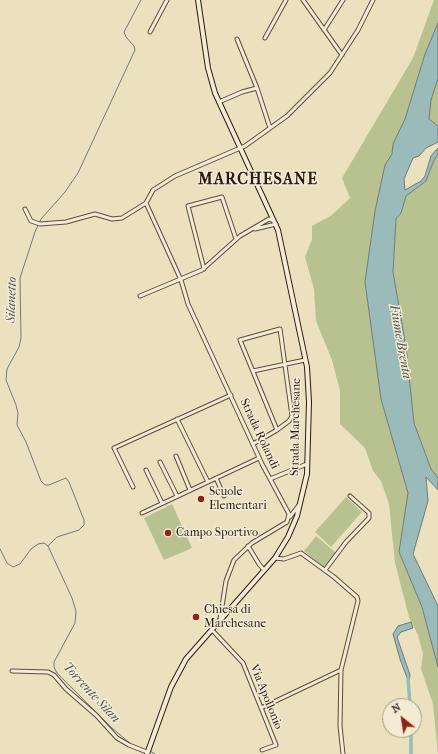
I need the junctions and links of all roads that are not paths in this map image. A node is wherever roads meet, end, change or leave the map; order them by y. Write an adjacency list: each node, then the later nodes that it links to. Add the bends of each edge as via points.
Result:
1 (167, 0): 8 (street)
2 (198, 0): 13 (main road, Strada Marchesane, via 208,68)
3 (286, 0): 9 (street)
4 (303, 0): 7 (street)
5 (343, 0): 7 (street)
6 (373, 0): 11 (street)
7 (324, 30): 11 (street)
8 (150, 32)
9 (265, 38)
10 (237, 39): 12 (street)
11 (342, 55): 14 (street, via 330,73 287,116)
12 (257, 88): 13 (street); 14 (street)
13 (219, 102): 15 (main road, Strada Marchesane)
14 (270, 128): 15 (street)
15 (241, 148): 16 (street, via 175,176 153,190); 18 (main road, Strada Marchesane)
16 (146, 203): 17 (street, via 122,218 112,219 95,214 66,222 39,224 31,221); 24 (street, Strada Rolandi)
17 (25, 208)
18 (269, 209): 19 (street); 20 (main road, Strada Marchesane)
19 (264, 222): 20 (street); 21 (street)
20 (275, 222): 21 (street); 26 (main road, Strada Marchesane)
21 (248, 231): 22 (street)
22 (236, 239): 23 (street); 23 (street, via 222,197 188,206)
23 (204, 269): 24 (street)
24 (181, 280): 25 (street); 29 (street, Strada Rolandi, via 188,304)
25 (140, 296)
26 (305, 360): 27 (street); 36 (main road, Strada Marchesane, via 309,402)
27 (285, 364): 28 (street); 28 (street, via 280,329 240,340); 31 (street, via 292,416)
28 (253, 371): 31 (street)
29 (231, 395): 30 (street); 32 (street, Strada Rolandi)
30 (177, 419): 40 (street); 41 (street, via 114,448)
31 (277, 430): 32 (street)
32 (253, 444): 34 (street, Strada Rolandi)
33 (176, 456): 42 (street)
34 (259, 458): 38 (street); 39 (street, Strada Rolandi)
35 (160, 462): 43 (street)
36 (307, 464): 39 (street); 46 (main road, Strada Marchesane)
37 (146, 470): 47 (street)
38 (216, 478): 40 (street); 44 (street)
39 (270, 479): 49 (street, Strada Rolandi)
40 (208, 482): 42 (street)
41 (134, 487)
42 (190, 490): 43 (street)
43 (177, 496): 47 (street)
44 (224, 496)
45 (350, 496): 53 (street, via 365,509 370,518 346,542)
46 (301, 502): 49 (street); 51 (main road, Strada Marchesane, via 288,537)
47 (162, 503): 48 (street)
48 (142, 513)
49 (290, 517): 50 (street, via 287,522)
50 (248, 546): 52 (street); 54 (street, via 229,570 222,597)
51 (276, 558): 52 (main road, Strada Marchesane); 53 (street, via 284,559 301,553)
52 (264, 570): 54 (main road, Strada Marchesane)
53 (325, 570): 56 (street, via 355,593 358,601)
54 (220, 619): 55 (main road, Strada Marchesane)
55 (211, 629): 58 (street, Via Apollonio, via 243,663); 60 (main road, Strada Marchesane, via 178,672)
56 (341, 670): 58 (street); 61 (street, via 340,726)
57 (12, 671): 60 (street, Strada Marchesane, via 48,672 54,675 117,738)
58 (261, 708): 59 (street, Via Apollonio, via 276,745)
59 (262, 750)
60 (147, 753)
61 (343, 754)

